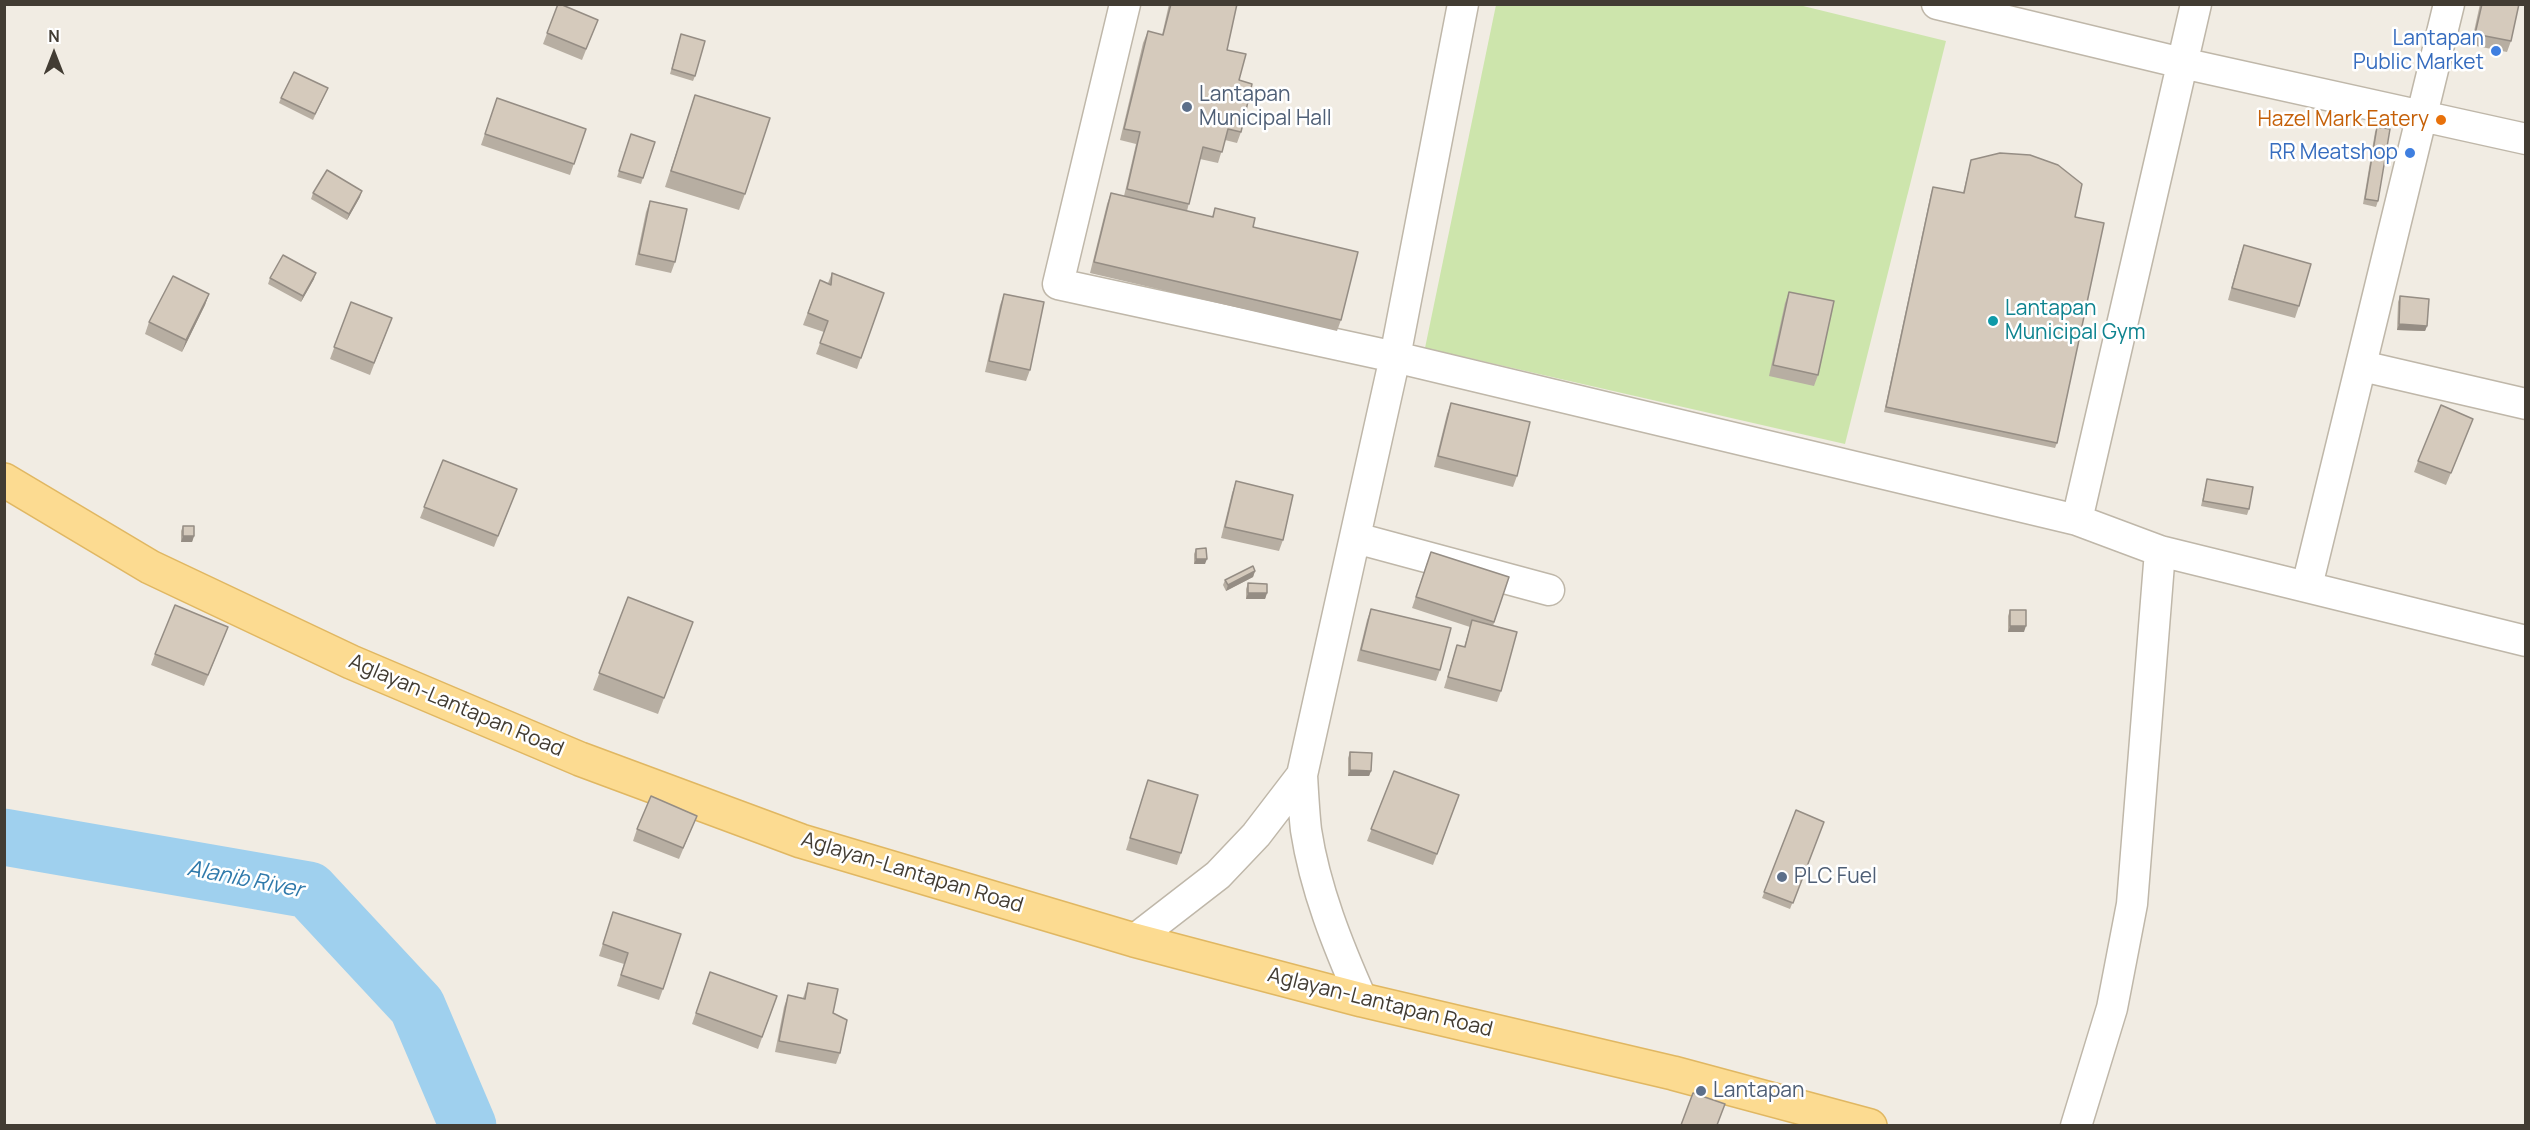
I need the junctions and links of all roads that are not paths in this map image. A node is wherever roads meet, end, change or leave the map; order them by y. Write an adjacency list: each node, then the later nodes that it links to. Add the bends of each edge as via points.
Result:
1 (1125, 4): 9 (street, via 1058,284)
2 (1463, 4): 9 (street)
3 (1937, 4): 6 (street)
4 (2196, 4): 6 (street)
5 (2449, 4): 7 (street)
6 (2182, 63): 7 (street); 13 (street)
7 (2422, 118): 8 (street); 10 (street)
8 (2526, 139)
9 (1395, 357): 13 (street); 14 (street)
10 (2362, 366): 11 (street); 16 (street)
11 (2526, 404)
12 (4, 480): 20 (main road, Aglayan-Lantapan Road, via 150,567 351,662 580,759 801,841)
13 (2077, 520): 15 (street)
14 (1356, 538): 17 (street); 19 (street)
15 (2160, 551): 16 (street); 23 (street, via 2132,904 2112,1008)
16 (2307, 586): 18 (street)
17 (1549, 590)
18 (2526, 641)
19 (1302, 775): 20 (street, via 1256,835 1218,875); 21 (street, via 1306,831 1323,901)
20 (1134, 940): 21 (main road, Aglayan-Lantapan Road)
21 (1362, 1000): 22 (main road, Aglayan-Lantapan Road, via 1673,1073)
22 (1870, 1125)
23 (2076, 1125)

